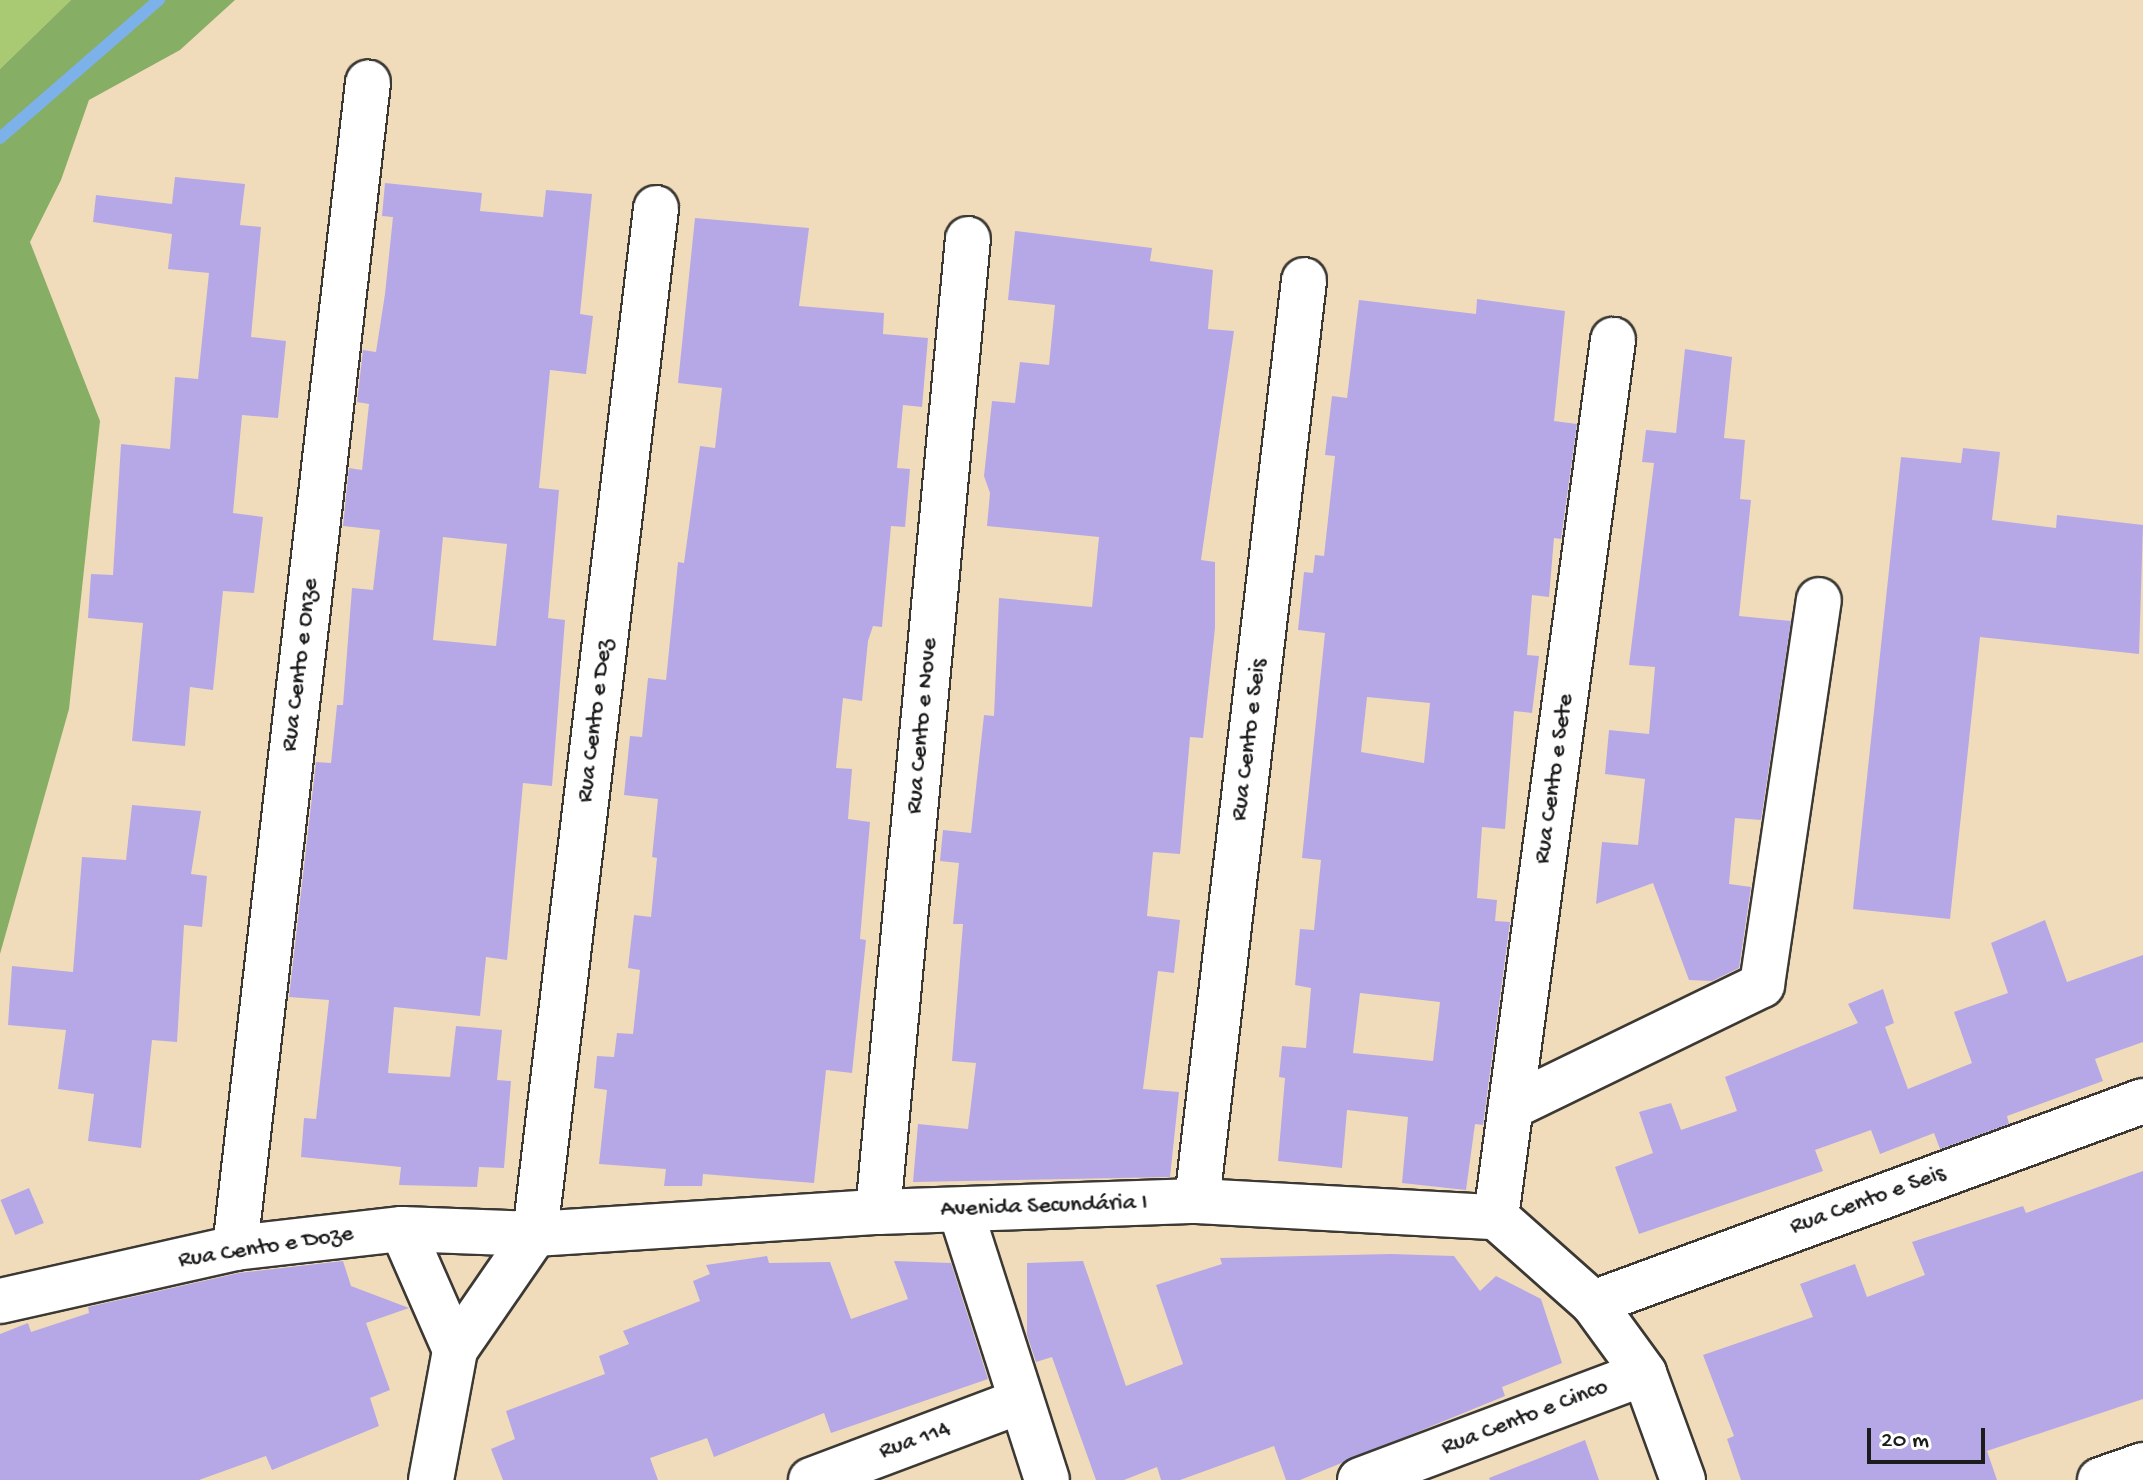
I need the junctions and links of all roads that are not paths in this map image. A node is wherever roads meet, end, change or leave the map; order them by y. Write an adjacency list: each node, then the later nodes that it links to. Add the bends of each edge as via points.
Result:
1 (368, 83): 15 (street, Rua Cento e Onze)
2 (656, 208): 14 (street, Rua Cento e Dez)
3 (968, 239): 10 (street, Rua Cento e Nove)
4 (1304, 280): 9 (street, Rua Cento e Seis)
5 (1613, 340): 8 (street, Rua Cento e Sete)
6 (1819, 600): 8 (street, via 1762,985)
7 (2143, 1101): 17 (street, Rua Cento e Seis)
8 (1511, 1107): 12 (street, Rua Cento e Sete)
9 (1197, 1201): 11 (street, Avenida Secundária I); 12 (street, Avenida Secundária I)
10 (878, 1212): 11 (street, Avenida Secundária I); 14 (street, Avenida Secundária I)
11 (961, 1212): 20 (street)
12 (1496, 1217): 17 (street)
13 (402, 1229): 14 (street, Rua Cento e Doze); 15 (street, Rua Cento e Doze); 18 (street)
14 (535, 1234): 18 (street)
15 (235, 1248): 16 (street, Rua Cento e Doze)
16 (0, 1301)
17 (1593, 1303): 19 (street)
18 (455, 1350): 22 (street)
19 (1644, 1373): 25 (street, Rua Cento e Cinco); 26 (street)
20 (1019, 1402): 23 (street, Rua 114); 24 (street)
21 (2143, 1465): 27 (street)
22 (422, 1476)
23 (811, 1480)
24 (1047, 1480)
25 (1360, 1480)
26 (1683, 1480)
27 (2100, 1480)

